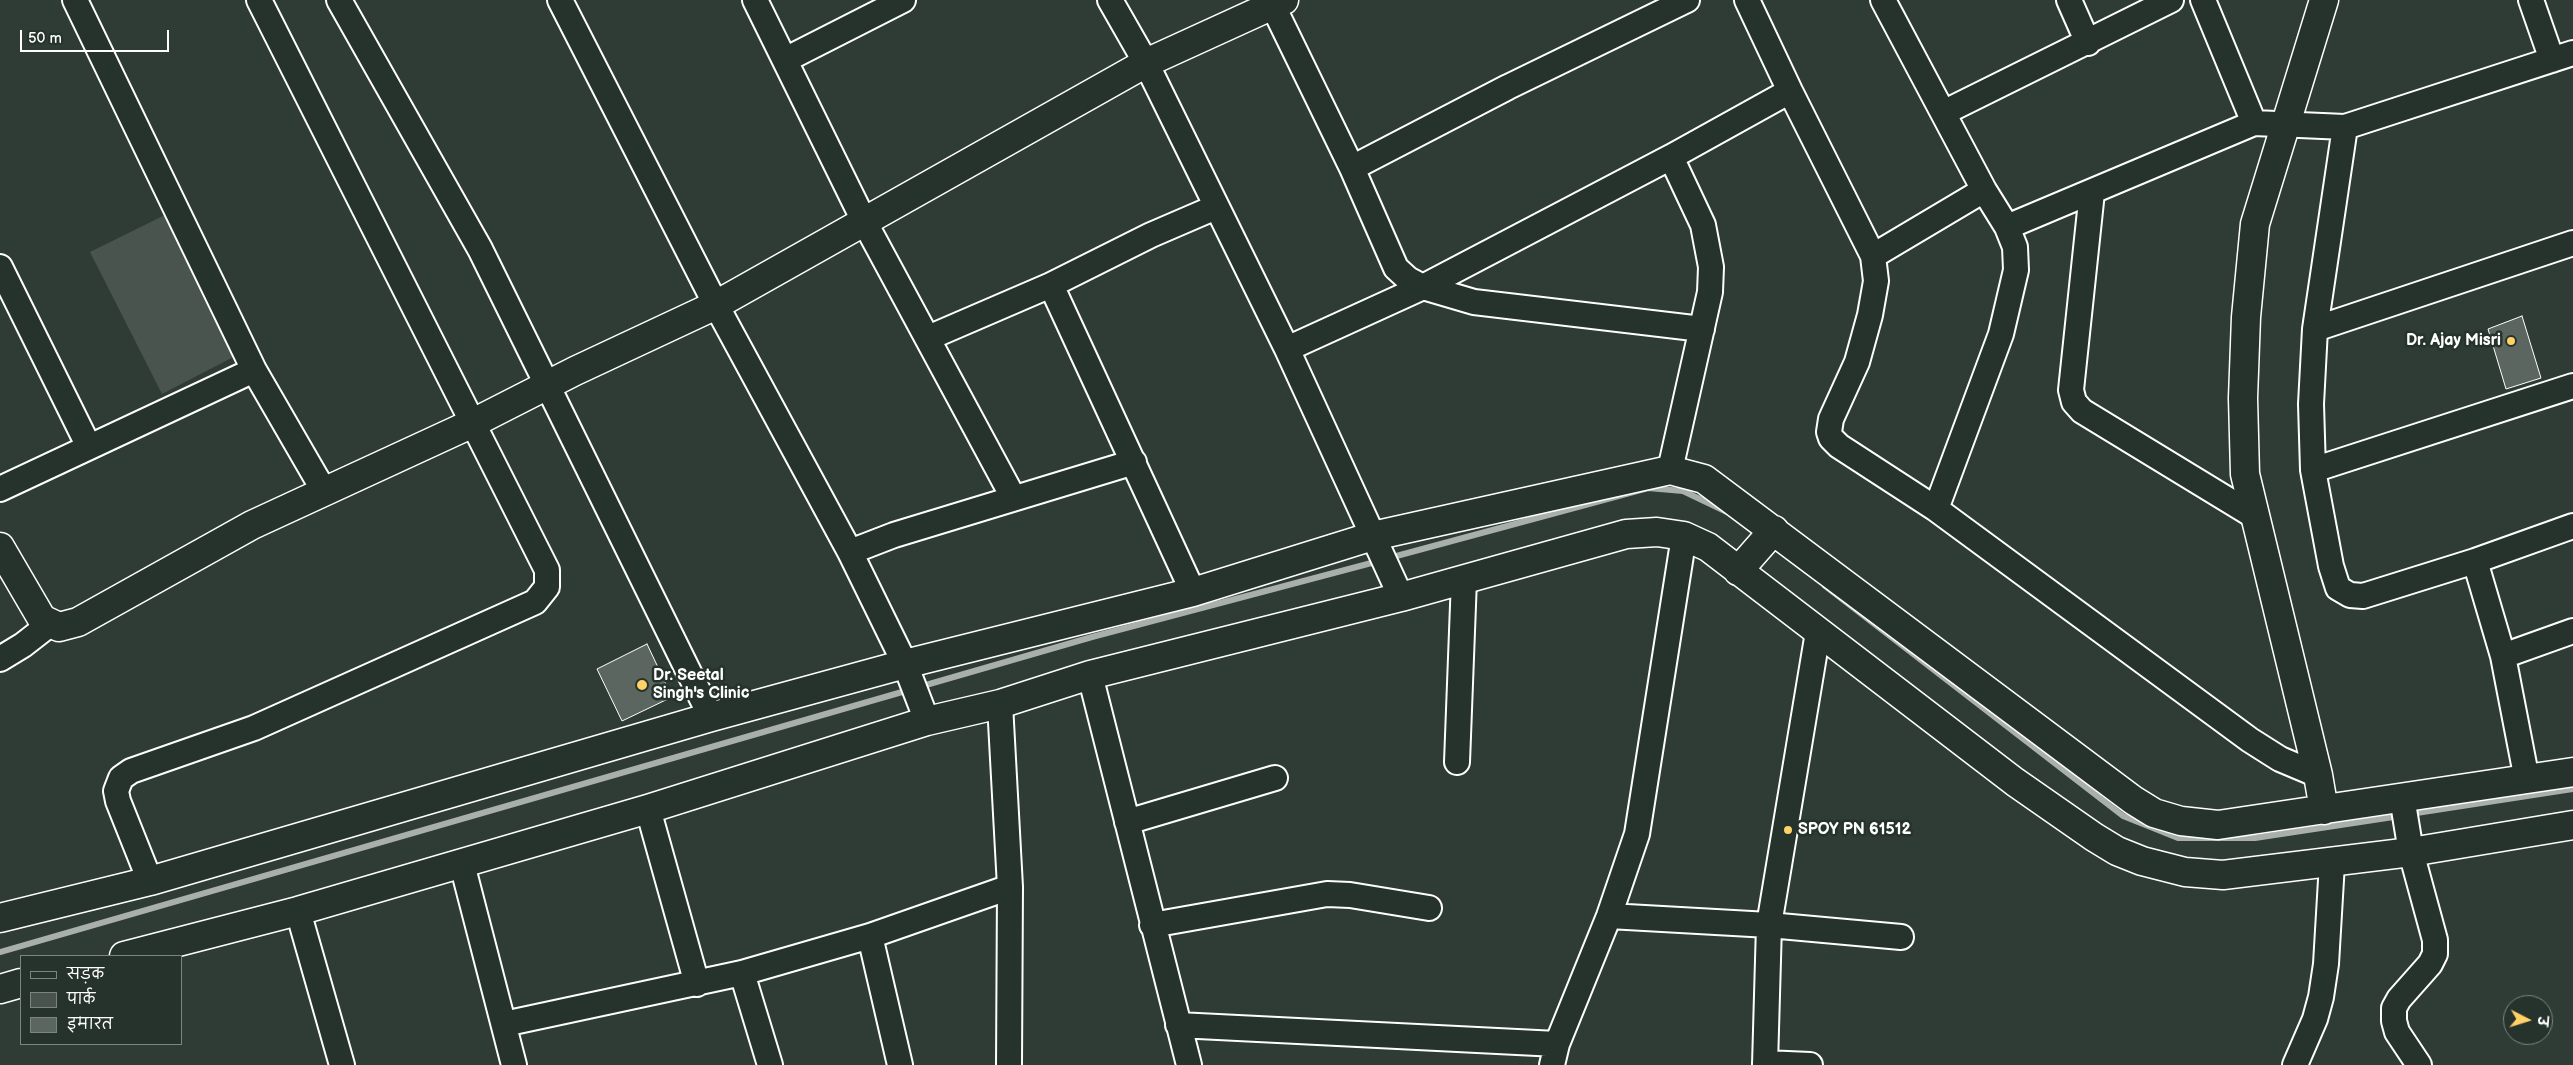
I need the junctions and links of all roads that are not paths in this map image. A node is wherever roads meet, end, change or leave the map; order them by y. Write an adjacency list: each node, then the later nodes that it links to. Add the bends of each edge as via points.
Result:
1 (75, 0): 43 (street)
2 (259, 0): 46 (street)
3 (339, 0): 44 (street, via 480,249)
4 (560, 0): 38 (street)
5 (755, 0): 19 (street)
6 (903, 0): 19 (street)
7 (1110, 0): 20 (street)
8 (1687, 0): 27 (street)
9 (1747, 0): 21 (street)
10 (2069, 0): 17 (street)
11 (2171, 0): 17 (street)
12 (2203, 0): 23 (street)
13 (2324, 0): 24 (main road)
14 (2531, 0): 18 (street)
15 (1886, 1): 22 (street)
16 (1279, 3): 20 (main road); 27 (street)
17 (2088, 42): 22 (street)
18 (2563, 56): 25 (street)
19 (785, 60): 31 (street)
20 (1146, 63): 30 (street); 31 (main road)
21 (1790, 91): 26 (street); 34 (street)
22 (1945, 112): 28 (street)
23 (2254, 123): 24 (street); 29 (street)
24 (2293, 126): 25 (street); 55 (main road, via 2255,224 2246,317 2245,474)
25 (2339, 128): 40 (street)
26 (1672, 157): 37 (street); 39 (street, via 1703,224 1709,251 1710,292)
27 (1352, 168): 37 (street, via 1396,268)
28 (1984, 190): 32 (street); 34 (street)
29 (2092, 192): 32 (street); 55 (street, via 2071,390 2074,402 2082,411)
30 (1216, 207): 36 (street, via 1151,235); 42 (street)
31 (864, 221): 38 (main road); 41 (street)
32 (2007, 227): 54 (street, via 2015,247 2014,286 2001,334)
33 (2573, 243): 40 (street)
34 (1873, 256): 54 (street, via 1876,281 1870,315 1857,362 1831,419 1829,432 1839,446)
35 (0, 267): 47 (street)
36 (1051, 286): 41 (street); 48 (street)
37 (1423, 287): 39 (street, via 1474,302); 42 (street)
38 (716, 305): 44 (main road); 61 (street)
39 (1702, 329): 49 (street)
40 (2315, 329): 50 (street, via 2311,404)
41 (928, 338): 53 (street)
42 (1287, 349): 59 (street)
43 (254, 370): 47 (street); 52 (street)
44 (546, 385): 46 (main road); 76 (street)
45 (2573, 386): 50 (street)
46 (473, 423): 52 (main road); 90 (street, via 547,570 544,593 535,602 254,728 131,771 121,778 116,791 118,801)
47 (89, 447): 51 (street)
48 (1134, 462): 53 (street); 66 (street)
49 (1670, 470): 57 (main road, via 1704,479); 59 (main road)
50 (2313, 470): 62 (street, via 2331,566 2338,588 2344,592 2363,596)
51 (0, 489)
52 (324, 491): 67 (main road, via 252,525 78,622 59,627)
53 (1014, 497): 61 (street)
54 (1936, 510): 79 (street, via 2250,740 2280,759)
55 (2256, 517): 79 (main road)
56 (2573, 526): 62 (street)
57 (1771, 533): 63 (main road); 84 (main road, via 2154,813 2181,821 2218,825)
58 (1684, 536): 63 (main road); 64 (main road, via 1657,532 1626,534); 94 (street, via 1637,834)
59 (1378, 545): 65 (street); 66 (main road)
60 (0, 548): 67 (main road, via 35,609)
61 (850, 552): 72 (street)
62 (2475, 560): 70 (street)
63 (1743, 565): 69 (main road)
64 (1464, 578): 65 (main road); 77 (street)
65 (1398, 590): 73 (main road)
66 (1193, 592): 72 (main road)
67 (50, 624): 71 (street)
68 (2573, 631): 70 (street)
69 (1818, 632): 88 (main road, via 2016,782 2117,852 2185,872 2223,875); 97 (street)
70 (2503, 656): 81 (street)
71 (0, 659)
72 (907, 670): 75 (street); 76 (main road)
73 (1090, 675): 74 (main road); 85 (street)
74 (1000, 704): 75 (main road); 91 (street)
75 (924, 713): 83 (main road)
76 (711, 717): 90 (main road)
77 (1457, 762)
78 (2573, 772): 81 (main road)
79 (2318, 775): 84 (main road)
80 (1274, 778): 85 (street)
81 (2527, 780): 82 (main road)
82 (2403, 801): 84 (main road); 87 (street)
83 (648, 810): 89 (main road); 103 (street)
84 (2324, 810)
85 (1127, 822): 96 (street)
86 (2573, 825): 87 (main road)
87 (2410, 846): 88 (main road); 117 (street, via 2435,940 2434,954 2430,964 2399,999 2394,1008 2394,1020 2397,1032)
88 (2332, 863): 116 (street, via 2321,997)
89 (462, 864): 93 (main road); 105 (street)
90 (150, 881): 95 (main road)
91 (1010, 888): 98 (street); 113 (street)
92 (1429, 908): 96 (street, via 1327,894)
93 (298, 911): 100 (main road); 109 (street)
94 (1609, 916): 97 (street); 107 (street)
95 (0, 918)
96 (1152, 925): 106 (street)
97 (1769, 925): 99 (street); 108 (street)
98 (870, 936): 101 (street); 112 (street)
99 (1900, 937)
100 (128, 955)
101 (742, 973): 103 (street); 111 (street)
102 (20, 983): 104 (main road)
103 (697, 984): 105 (street)
104 (0, 989)
105 (504, 1024): 110 (street)
106 (1178, 1025): 107 (street); 114 (street)
107 (1555, 1055)
108 (1765, 1064): 115 (street)
109 (342, 1065)
110 (514, 1065)
111 (770, 1065)
112 (900, 1065)
113 (1009, 1065)
114 (1189, 1065)
115 (1810, 1065)
116 (2295, 1065)
117 (2419, 1065)

